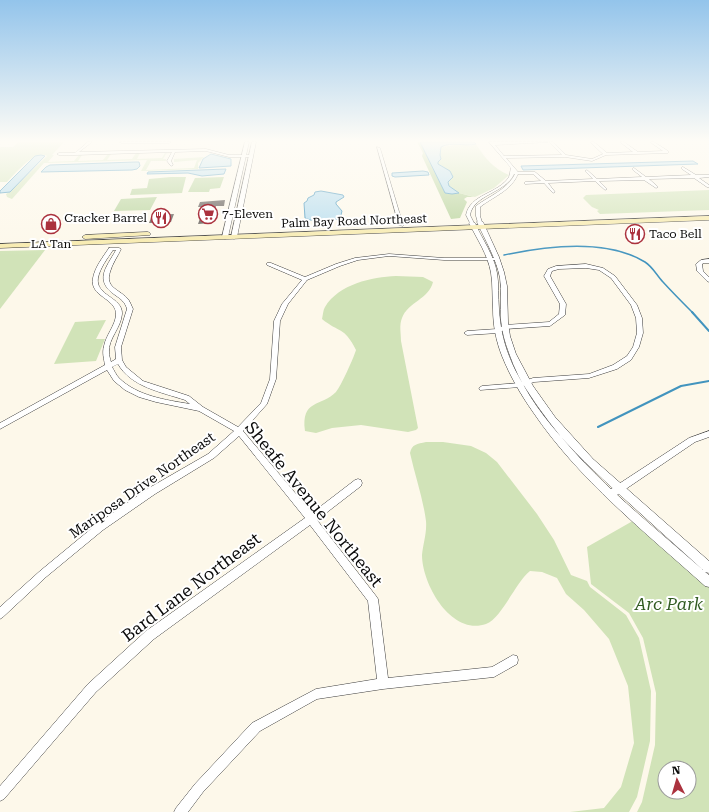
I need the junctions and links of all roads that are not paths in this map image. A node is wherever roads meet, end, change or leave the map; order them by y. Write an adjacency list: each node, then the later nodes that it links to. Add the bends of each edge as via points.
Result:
1 (238, 180): 22 (street)
2 (247, 180): 23 (street)
3 (388, 180): 19 (street)
4 (507, 180): 20 (street, via 470,208 468,213)
5 (514, 180): 20 (street, via 504,190 478,207)
6 (596, 180): 9 (street); 13 (street)
7 (647, 180): 12 (street)
8 (699, 180): 11 (street)
9 (545, 182): 10 (street); 14 (street)
10 (526, 183)
11 (708, 186)
12 (656, 187)
13 (605, 189)
14 (553, 192)
15 (708, 215): 17 (main road, Palm Bay Road Northeast); 17 (main road, Palm Bay Road Northeast, via 700,218)
16 (599, 218): 17 (main road, Palm Bay Road Northeast); 18 (main road); 20 (main road, Palm Bay Road Northeast)
17 (610, 220): 18 (main road, Palm Bay Road Northeast)
18 (591, 223): 20 (main road, Palm Bay Road Northeast)
19 (401, 225): 20 (main road, Palm Bay Road Northeast); 21 (main road); 23 (main road, Palm Bay Road Northeast)
20 (477, 225): 21 (main road, Palm Bay Road Northeast); 26 (street)
21 (393, 231): 23 (main road, Palm Bay Road Northeast)
22 (226, 234): 23 (main road, Palm Bay Road Northeast); 24 (main road, Palm Bay Road Northeast); 25 (main road, Palm Bay Road Northeast)
23 (235, 234)
24 (0, 240)
25 (0, 246)
26 (493, 259): 29 (street, Mariposa Drive Northeast, via 389,255 357,259); 31 (street, via 496,311)
27 (709, 261): 30 (street, via 698,264 700,271)
28 (270, 264): 29 (street)
29 (305, 279): 39 (street, Mariposa Drive Northeast, via 285,304 278,321 273,379 264,404)
30 (709, 280)
31 (502, 329): 32 (street); 35 (street, via 507,361); 35 (street, via 550,324 562,315 563,304 547,276 550,270 558,267 586,266 601,269 613,277 634,305 640,318 640,333 636,347 629,358 615,367 589,376 533,380)
32 (467, 333)
33 (119, 360): 34 (street); 34 (street, via 118,347 130,309 125,298 109,288 106,282 108,270 119,249 111,249 95,279 97,288 115,303 119,315 106,350); 37 (street, Sheafe Avenue Northeast, via 124,369 141,384 187,398)
34 (108, 365): 37 (street, Sheafe Avenue Northeast, via 115,379 128,389 153,399); 38 (street)
35 (524, 384): 36 (street); 42 (street, via 572,444); 43 (street, via 540,417 564,446)
36 (482, 388)
37 (201, 409): 39 (street, Sheafe Avenue Northeast)
38 (0, 426)
39 (239, 431): 44 (street, Sheafe Avenue Northeast); 47 (street, Mariposa Drive Northeast, via 211,456 100,527 42,574)
40 (709, 434): 42 (street, via 692,440)
41 (358, 482): 44 (street, Bard Lane Northeast)
42 (619, 489): 43 (street); 45 (street)
43 (611, 494): 46 (street)
44 (311, 519): 49 (street, Sheafe Avenue Northeast, via 373,599); 50 (street, Bard Lane Northeast, via 150,635 92,688)
45 (709, 568)
46 (709, 582)
47 (0, 614)
48 (513, 660): 49 (street, via 494,672)
49 (383, 684): 51 (street, via 316,694 256,727)
50 (0, 795)
51 (180, 812)

